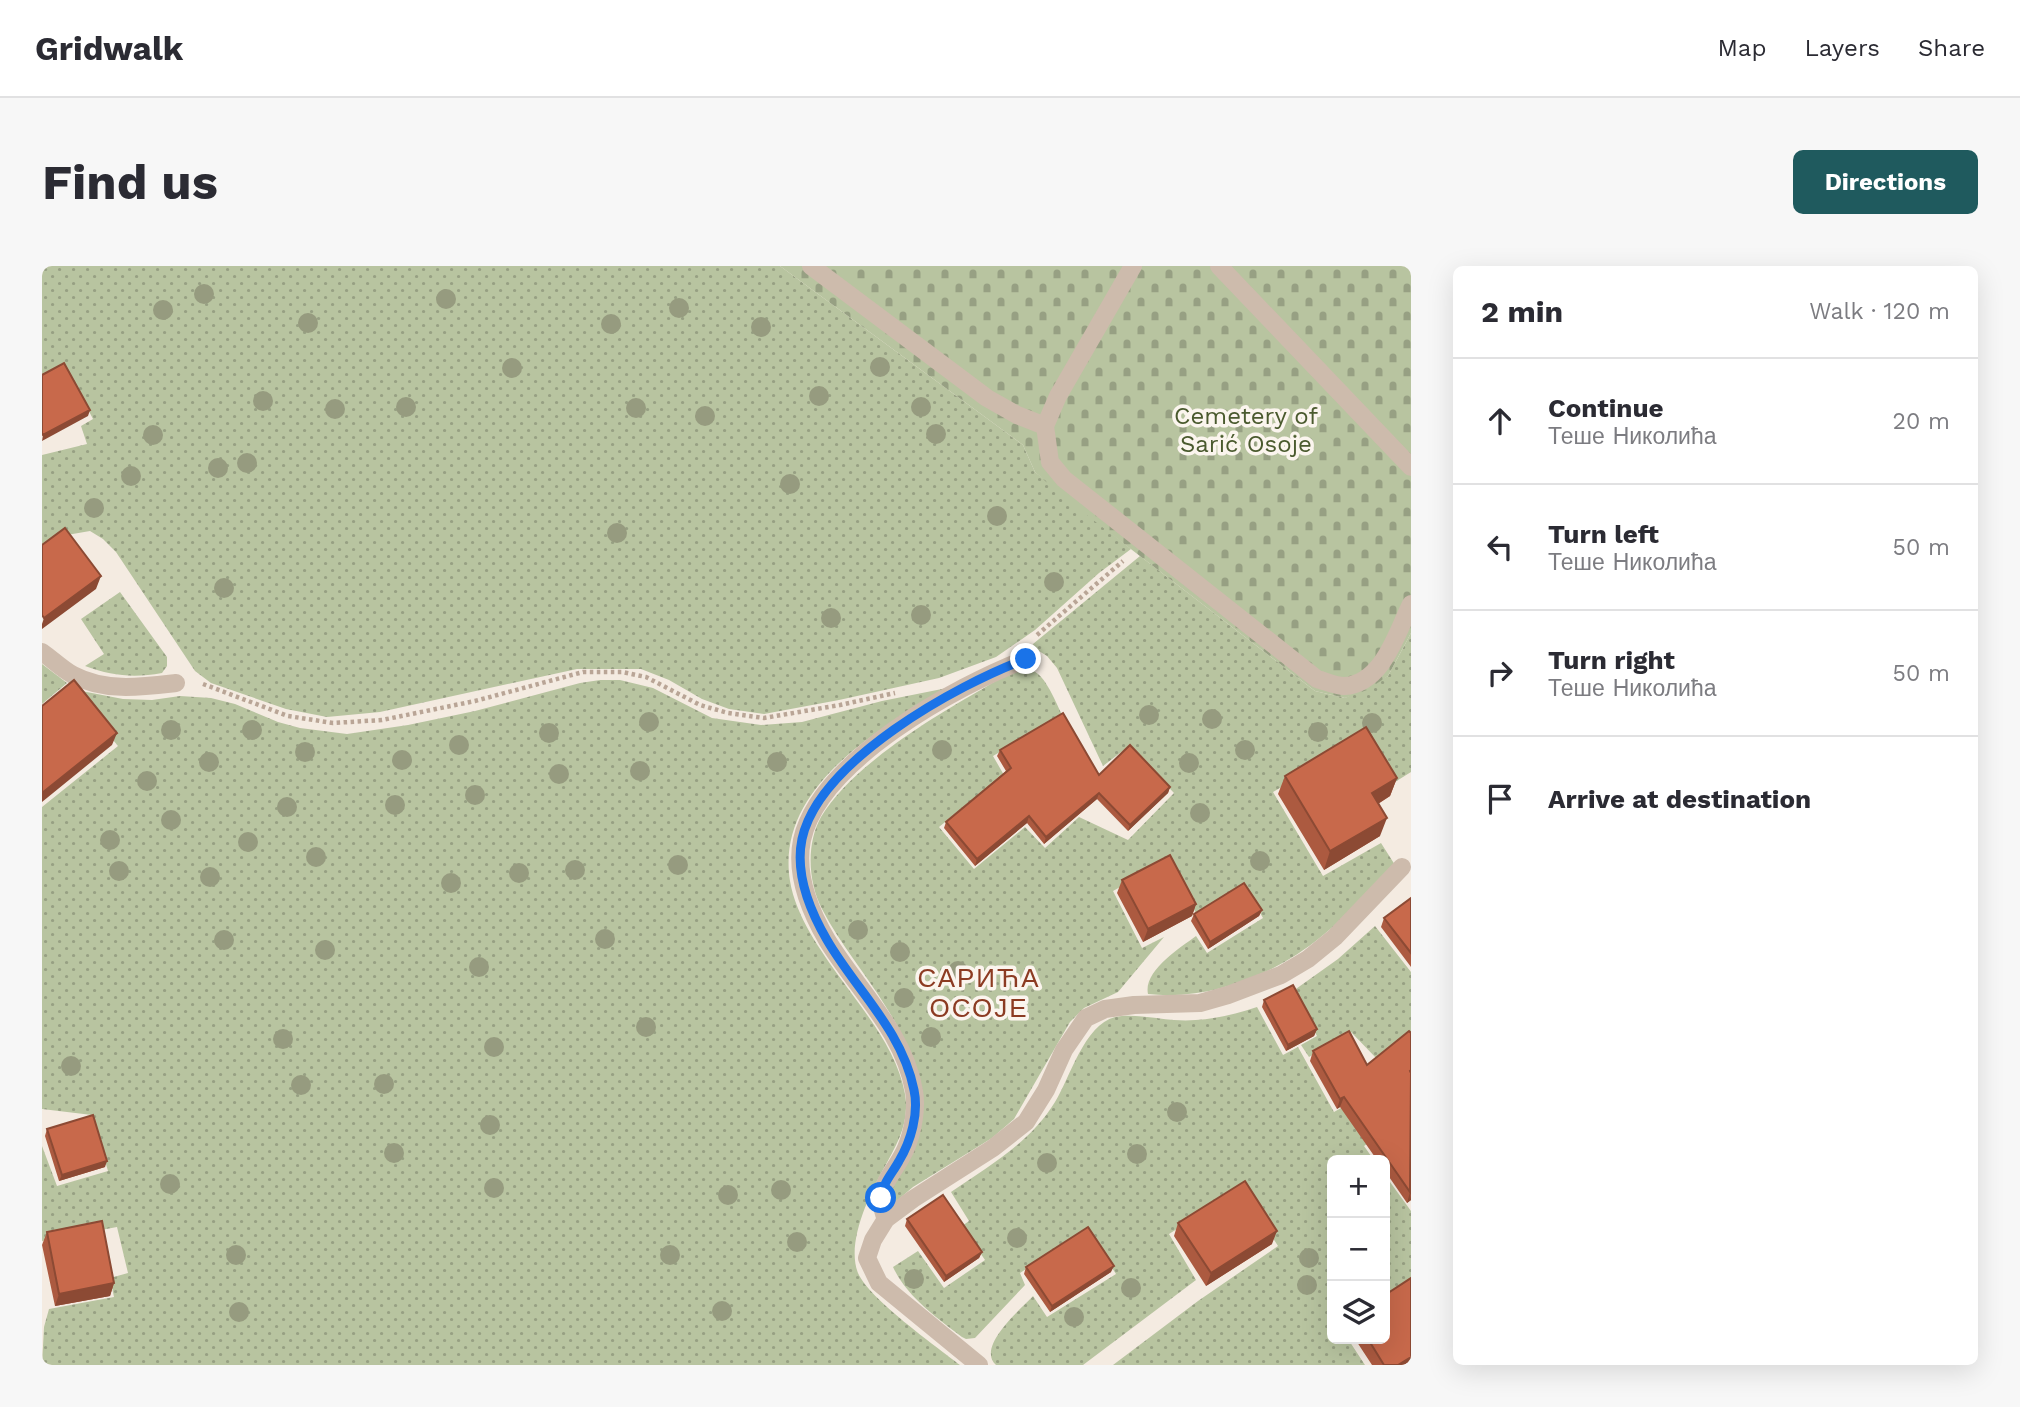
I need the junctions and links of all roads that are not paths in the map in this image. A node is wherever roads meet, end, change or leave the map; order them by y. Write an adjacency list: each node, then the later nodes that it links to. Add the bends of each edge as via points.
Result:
1 (811, 266): 4 (street, via 987,398)
2 (1133, 266): 4 (street)
3 (1219, 266): 5 (street)
4 (1045, 426): 6 (street, via 1050,461 1064,479 1317,679 1343,686 1367,679 1382,662)
5 (1411, 467)
6 (1411, 604)
7 (1027, 650): 11 (street, via 867,751 824,794 806,824 801,876 815,917 884,1021 914,1090 907,1147 883,1187)
8 (42, 652): 9 (street, via 71,674 114,687)
9 (176, 683)
10 (1402, 867): 11 (street, via 1335,937 1281,975 1200,1003 1134,1005 1105,1009 1086,1018 1026,1122)
11 (886, 1219): 12 (street, via 867,1258 879,1283)
12 (979, 1365)

